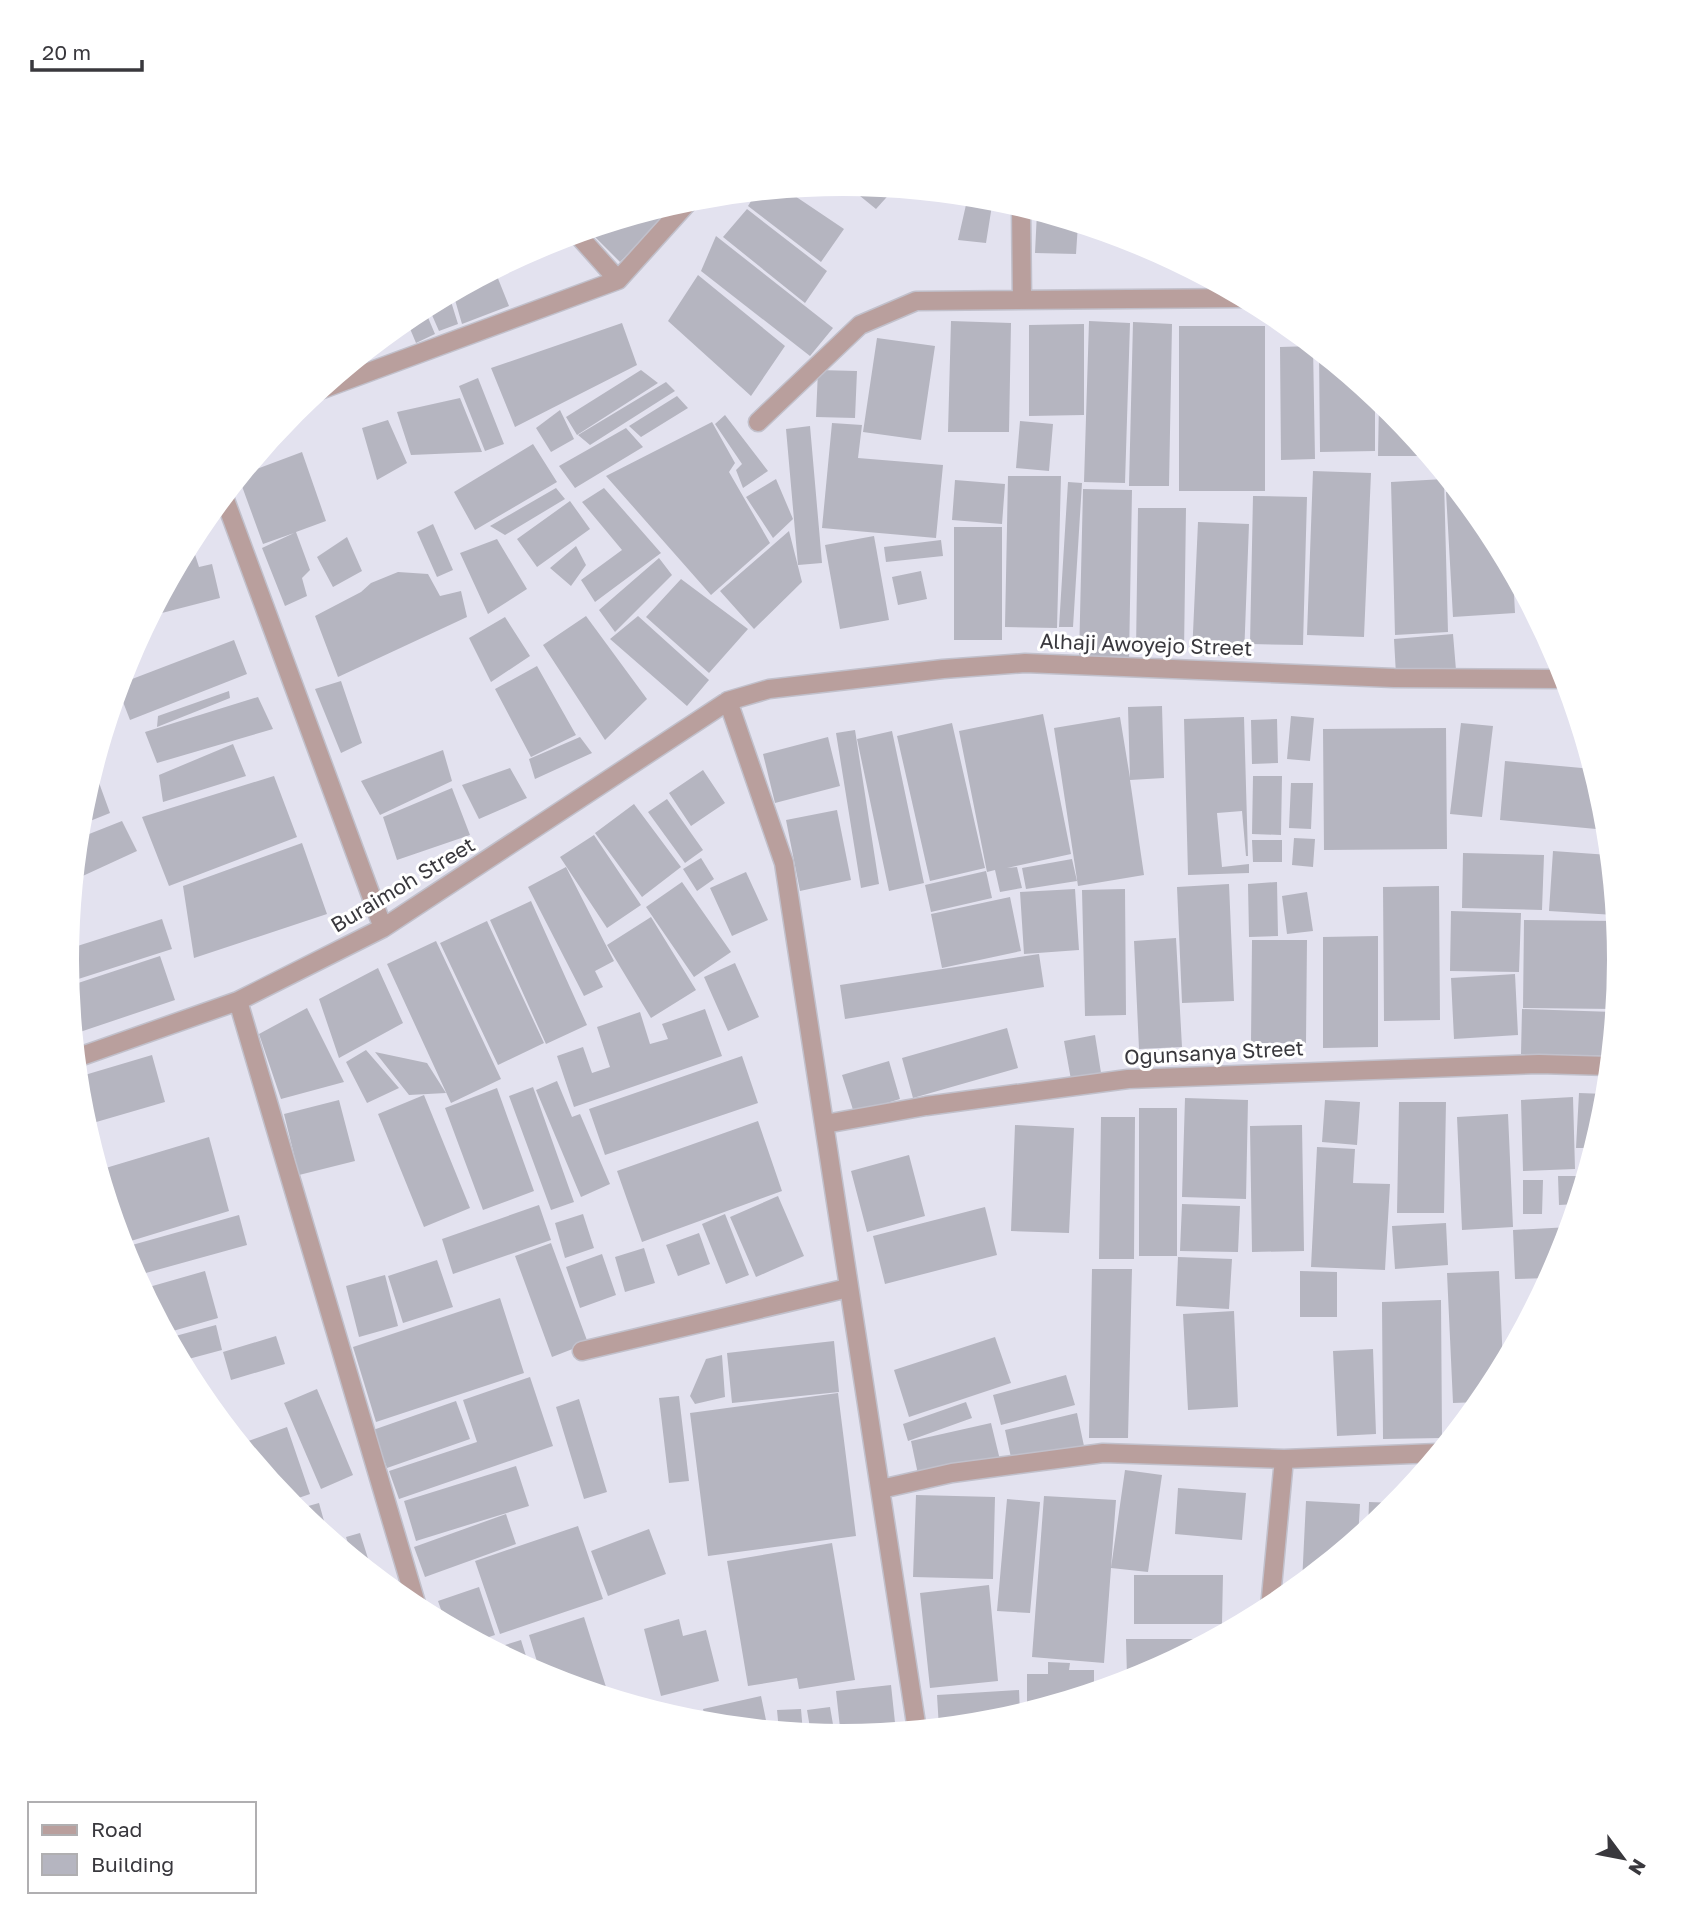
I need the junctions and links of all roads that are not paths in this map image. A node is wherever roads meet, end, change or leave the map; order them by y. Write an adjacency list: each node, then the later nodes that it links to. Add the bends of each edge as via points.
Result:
1 (677, 215): 4 (street)
2 (1021, 218): 6 (street)
3 (584, 242): 4 (street)
4 (618, 280): 7 (street)
5 (1223, 298): 6 (street)
6 (1022, 300): 8 (street, via 916,301 860,326)
7 (346, 381)
8 (758, 422)
9 (228, 508): 12 (street)
10 (1553, 679): 11 (street, Alhaji Awoyejo Street, via 1394,678 1025,663 769,689)
11 (728, 701): 12 (street, Buraimoh Street); 16 (street, via 784,863)
12 (383, 929): 13 (street, Buraimoh Street)
13 (238, 1001): 14 (street, Buraimoh Street); 22 (street)
14 (85, 1055)
15 (1600, 1066): 16 (street, Ogunsanya Street, via 1128,1079)
16 (825, 1124): 17 (street)
17 (848, 1288): 18 (street); 21 (street)
18 (582, 1352)
19 (1427, 1453): 20 (street)
20 (1284, 1459): 21 (street, via 1103,1453 952,1473); 23 (street)
21 (881, 1489): 24 (street)
22 (413, 1592)
23 (1271, 1594)
24 (916, 1721)

